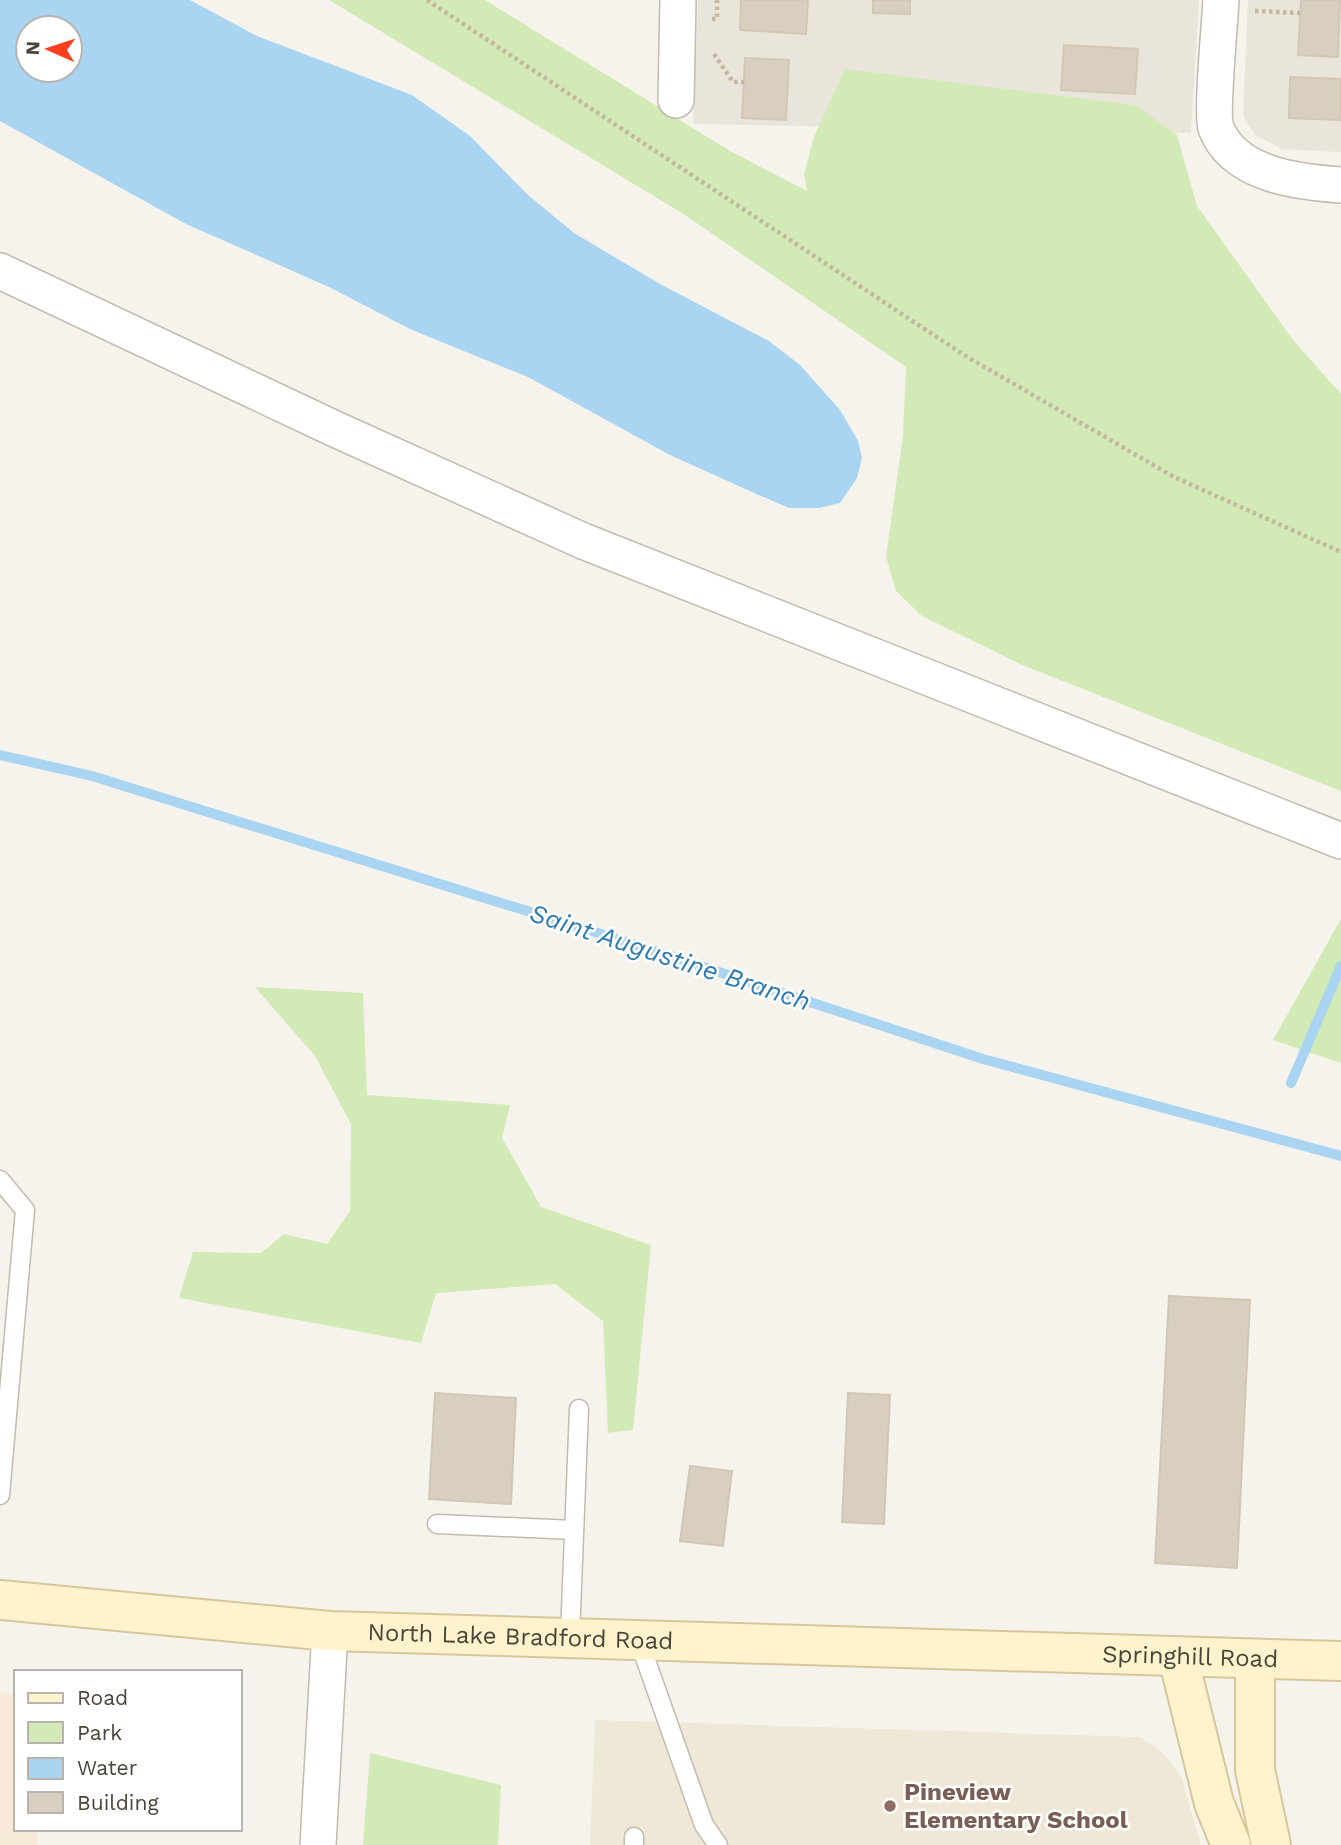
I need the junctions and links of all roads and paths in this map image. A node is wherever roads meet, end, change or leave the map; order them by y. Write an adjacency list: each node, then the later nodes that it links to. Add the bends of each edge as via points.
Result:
1 (427, 0): 10 (path, via 964,355 1174,477)
2 (678, 0): 7 (street)
3 (1235, 6): 4 (path); 8 (street, via 1215,126 1229,149 1258,169 1290,179)
4 (1300, 13)
5 (709, 47): 6 (path, via 733,82)
6 (744, 82)
7 (676, 100)
8 (1341, 185)
9 (0, 271): 11 (street, via 583,541)
10 (1341, 552)
11 (1341, 841)
12 (0, 1180): 14 (lane, via 25,1210)
13 (579, 1409): 16 (lane)
14 (0, 1495)
15 (437, 1524): 16 (lane)
16 (574, 1530): 19 (lane)
17 (0, 1600): 18 (main road, North Lake Bradford Road)
18 (330, 1630): 19 (main road, North Lake Bradford Road); 25 (street)
19 (570, 1636): 20 (main road, North Lake Bradford Road)
20 (638, 1639): 21 (main road, North Lake Bradford Road); 26 (lane, via 704,1825)
21 (1040, 1651): 22 (main road, Springhill Road)
22 (1178, 1657): 23 (main road, Springhill Road); 27 (main road, via 1214,1803)
23 (1255, 1661): 24 (main road, Springhill Road); 28 (main road, via 1255,1770)
24 (1341, 1661)
25 (318, 1845)
26 (718, 1845)
27 (1231, 1845)
28 (1271, 1845)

